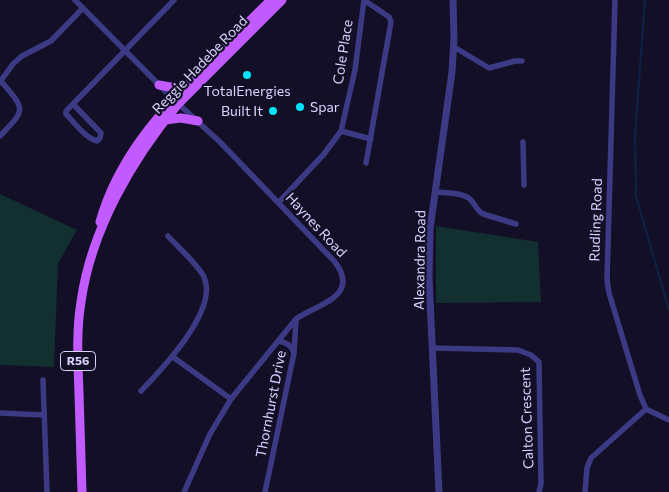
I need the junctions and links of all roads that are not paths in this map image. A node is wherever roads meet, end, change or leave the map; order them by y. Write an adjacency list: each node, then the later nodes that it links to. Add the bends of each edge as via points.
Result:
1 (75, 0): 8 (street, Haynes Road)
2 (174, 0): 10 (street)
3 (271, 0): 14 (main road, Reggie Hadebe Road / R56)
4 (282, 0): 15 (main road, Reggie Hadebe Road / R56)
5 (364, 0): 19 (street, Cole Place, via 355,70); 21 (street, via 389,17 391,22)
6 (453, 0): 9 (street, Alexandra Road)
7 (615, 0): 38 (street, Rudling Road, via 607,280)
8 (83, 8): 10 (street, Haynes Road); 12 (street, via 51,41 22,56)
9 (454, 46): 11 (street, via 489,68); 25 (street, Alexandra Road)
10 (125, 49): 13 (street, Haynes Road); 16 (street)
11 (522, 61)
12 (0, 81): 20 (street, via 20,103 21,109 17,119)
13 (159, 85): 14 (main road); 15 (street, Haynes Road)
14 (186, 86): 15 (main road, Reggie Hadebe Road / R56)
15 (176, 101): 17 (main road, Reggie Hadebe Road / R56); 18 (street, Haynes Road); 28 (main road, Reggie Hadebe Road / R56, via 146,133 121,170 108,196)
16 (73, 104): 16 (street, via 101,133 97,141 66,114)
17 (165, 120): 18 (main road, via 181,118); 28 (main road, Reggie Hadebe Road / R56, via 129,174)
18 (198, 122): 26 (street, Haynes Road)
19 (341, 132): 21 (street); 26 (street, Cole Place)
20 (0, 136)
21 (371, 139): 23 (street)
22 (522, 142): 24 (street)
23 (366, 163)
24 (524, 185)
25 (435, 192): 27 (street, via 468,198 478,212); 32 (street, Alexandra Road, via 429,278)
26 (278, 202): 30 (street, Haynes Road, via 335,262 343,278 342,287 332,300)
27 (516, 224)
28 (99, 232): 43 (main road, Reggie Hadebe Road / R56, via 80,302 78,354)
29 (168, 236): 34 (street, via 202,274 207,288 197,320)
30 (296, 320): 31 (street, Haynes Road); 33 (street, Thornhurst Drive)
31 (279, 341): 33 (street, via 287,343); 37 (street, Haynes Road)
32 (432, 348): 46 (street, Alexandra Road); 47 (street, Calton Crescent, via 518,350 539,362)
33 (294, 353): 45 (street, Thornhurst Drive)
34 (172, 356): 36 (street); 37 (street)
35 (43, 380): 40 (street)
36 (141, 392)
37 (231, 399): 44 (street, Haynes Road, via 210,434)
38 (646, 409): 41 (street); 48 (street, via 591,458)
39 (0, 413): 40 (street)
40 (44, 415): 42 (street)
41 (669, 420)
42 (47, 492)
43 (82, 492)
44 (184, 492)
45 (265, 492)
46 (439, 492)
47 (539, 492)
48 (585, 492)

